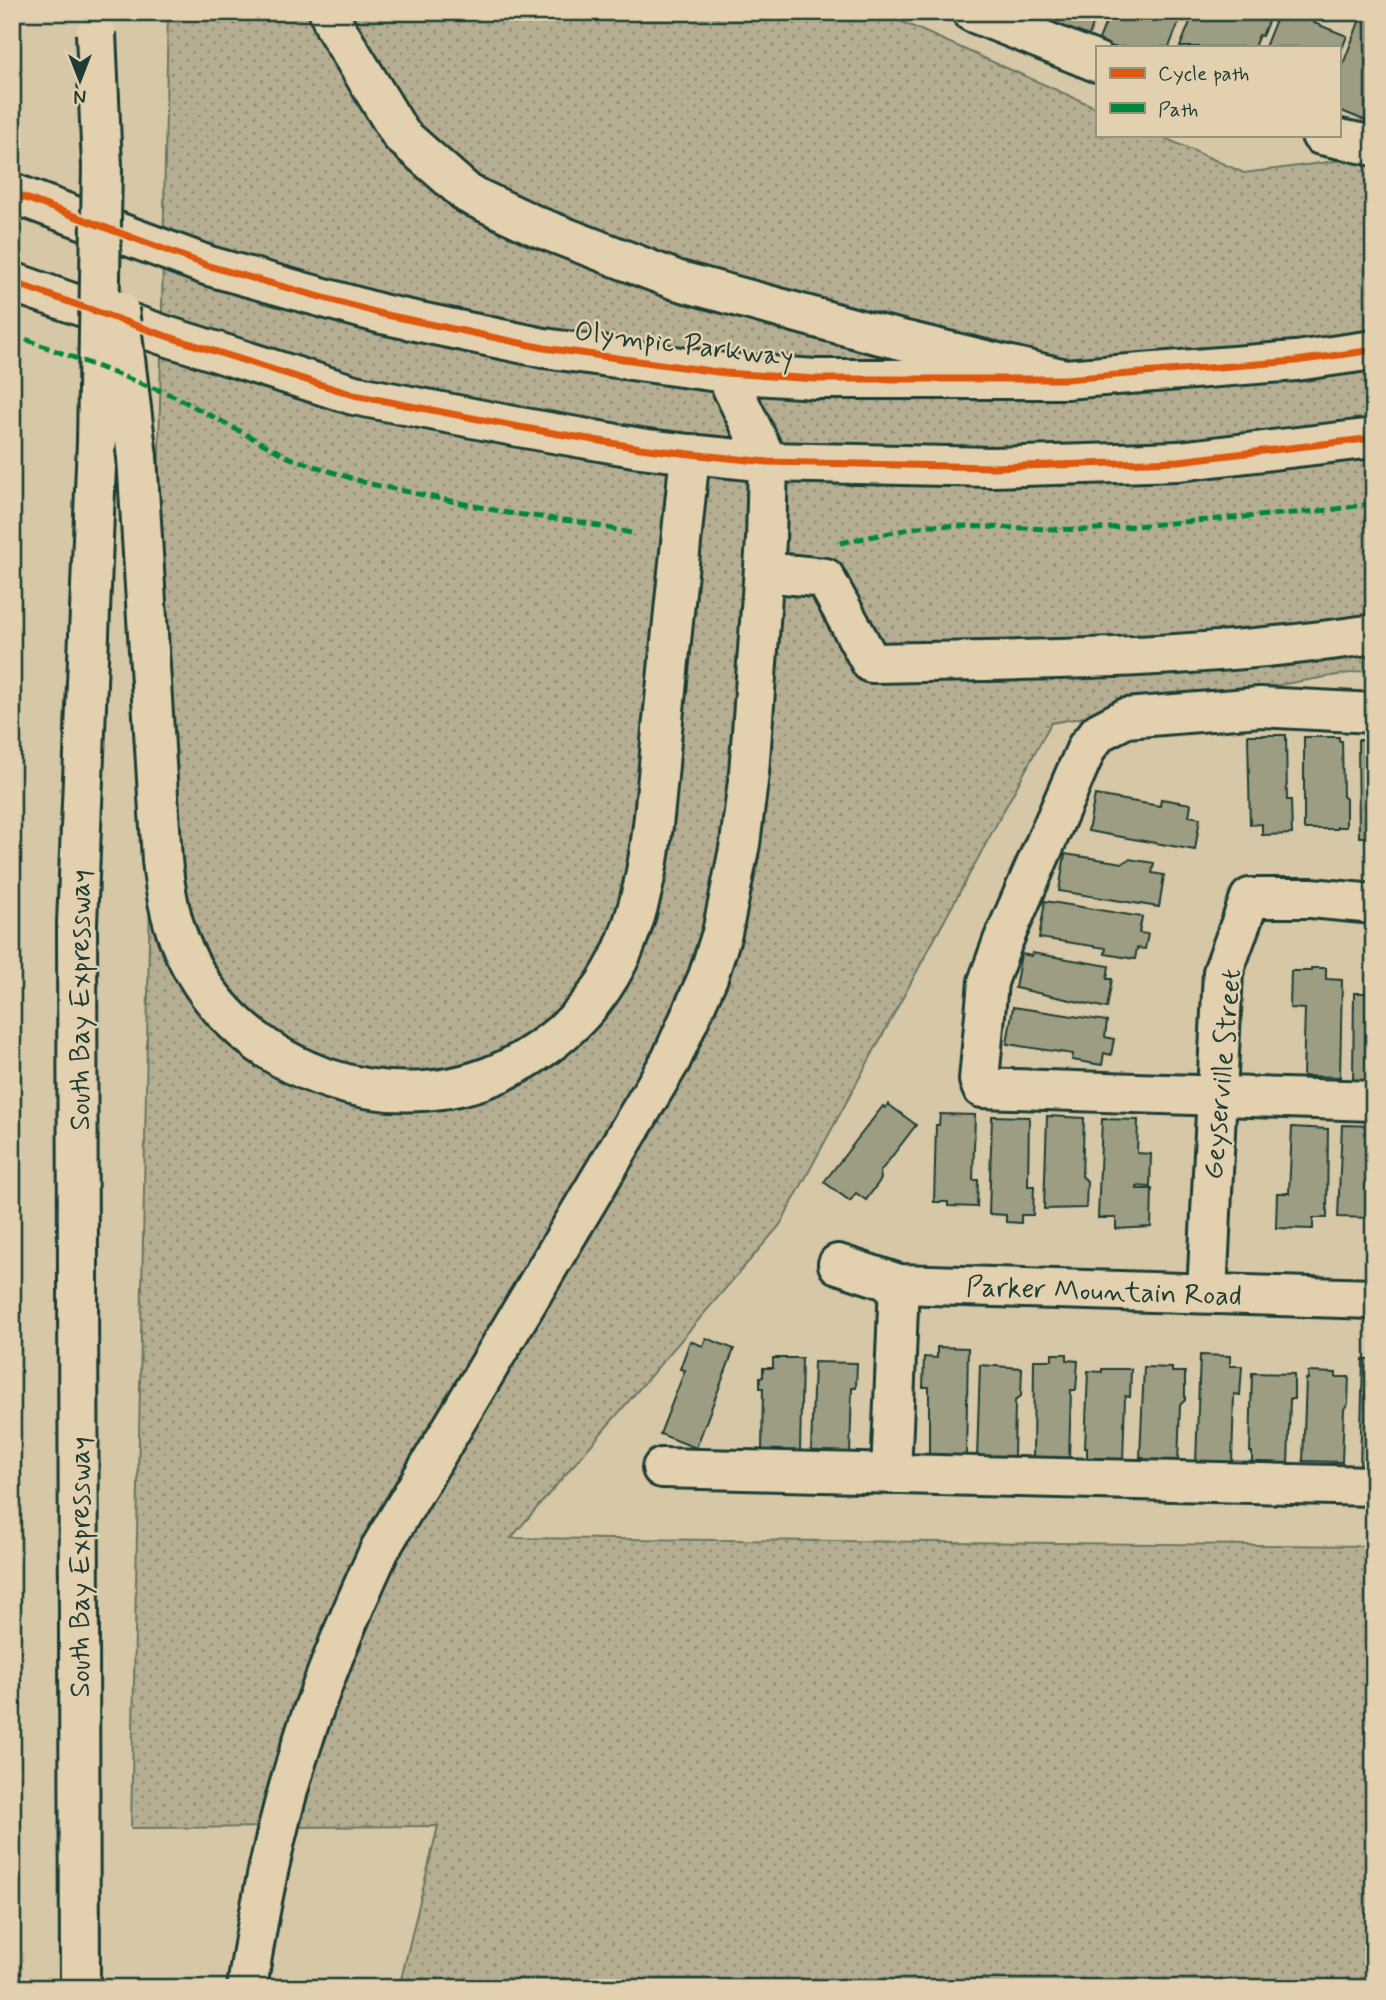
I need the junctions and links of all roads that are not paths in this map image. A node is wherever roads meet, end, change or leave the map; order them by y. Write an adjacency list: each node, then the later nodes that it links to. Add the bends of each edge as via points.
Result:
1 (329, 12): 12 (main road, via 401,135 468,194 536,226 676,280)
2 (972, 12): 4 (main road)
3 (95, 23): 7 (main road, South Bay Expressway, bridge)
4 (1096, 62)
5 (1326, 136): 6 (main road)
6 (1374, 146)
7 (102, 166): 14 (main road, bridge, via 136,457 164,881 172,921 198,978 216,1003 270,1051 306,1071 376,1091 407,1093 480,1080 538,1052 581,1016 601,990 630,932 649,848); 29 (main road, South Bay Expressway, bridge, via 97,442 77,923)
8 (12, 193): 11 (main road, Olympic Parkway, via 209,266 382,314 544,348)
9 (12, 282): 14 (main road, via 354,395)
10 (1374, 350): 12 (main road, Olympic Parkway, via 1296,361)
11 (725, 373): 12 (main road, Olympic Parkway, via 816,379); 15 (main road)
12 (1065, 379)
13 (1374, 438): 15 (main road, via 1179,461 992,467)
14 (690, 454): 15 (main road)
15 (768, 462): 16 (main road)
16 (764, 572): 17 (main road, via 825,578 871,663 1228,652); 30 (main road, via 740,844 733,889 708,976 671,1060 380,1549 349,1616 322,1684 279,1824)
17 (1374, 634)
18 (1374, 713): 20 (main road, via 1232,708 1111,724 1087,747 1003,941 984,1007 982,1088)
19 (1374, 904): 20 (main road, Geyserville Street, via 1250,898 1223,972)
20 (1216, 1096): 21 (main road); 24 (main road, Geyserville Street)
21 (1374, 1101)
22 (838, 1264): 23 (main road, Parker Mountain Road)
23 (899, 1284): 24 (main road, Parker Mountain Road); 27 (main road)
24 (1207, 1293): 25 (main road, Parker Mountain Road)
25 (1374, 1298)
26 (662, 1468): 27 (main road)
27 (891, 1474): 28 (main road)
28 (1374, 1486)
29 (80, 1988)
30 (247, 1988)

